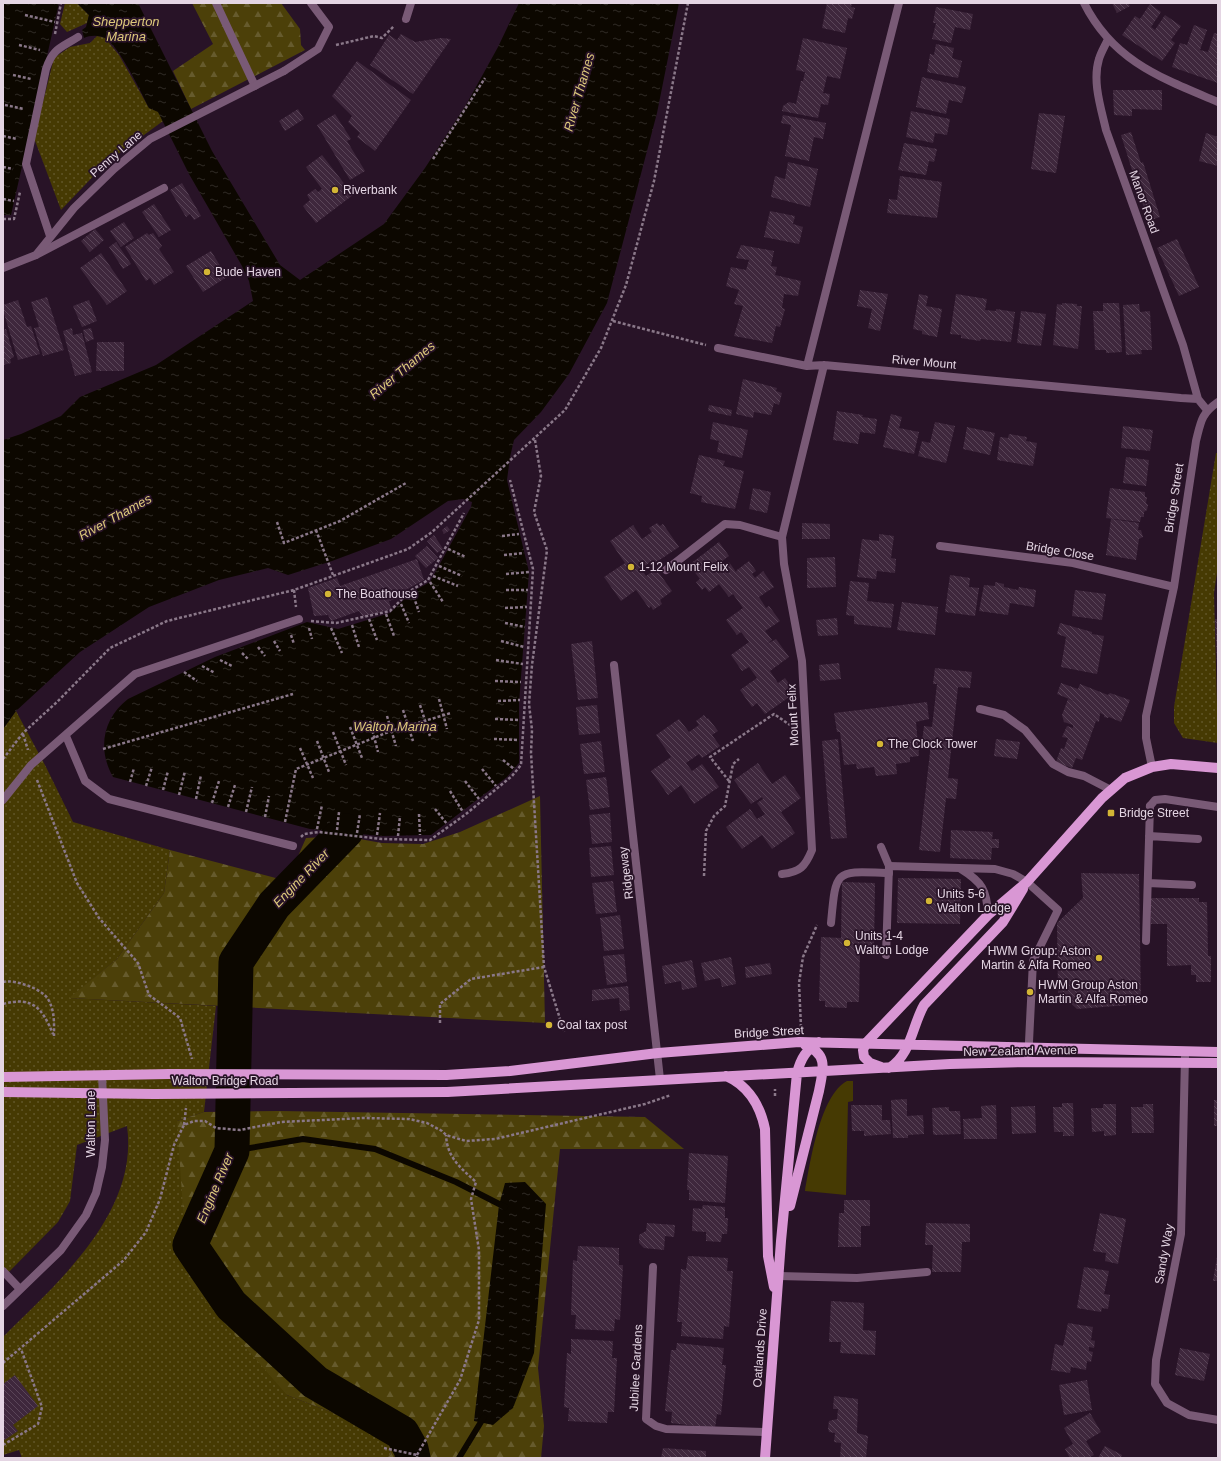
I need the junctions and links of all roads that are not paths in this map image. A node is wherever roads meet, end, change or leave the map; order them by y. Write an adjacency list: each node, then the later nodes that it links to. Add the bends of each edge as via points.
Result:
1 (216, 3): 9 (street)
2 (311, 3): 9 (street, Penny Lane, via 329,27 318,49)
3 (411, 3): 6 (street)
4 (899, 3): 17 (street)
5 (1084, 3): 8 (street)
6 (406, 18)
7 (78, 37): 12 (street, via 56,50 46,68 26,164)
8 (1108, 39): 10 (street, via 1122,54 1143,68); 18 (street, Manor Road, via 1097,70 1098,94 1106,130 1183,345)
9 (255, 86): 12 (street, Penny Lane, via 150,139 108,175)
10 (1218, 102)
11 (164, 188): 13 (street)
12 (50, 236): 13 (street, Penny Lane)
13 (36, 255): 14 (street)
14 (3, 268)
15 (718, 348): 17 (street, River Mount)
16 (824, 365): 17 (street, River Mount); 18 (street, River Mount); 21 (street)
17 (807, 366)
18 (1198, 399): 20 (street, Manor Road)
19 (1218, 402): 20 (street, Bridge Street)
20 (1207, 410): 24 (street, Bridge Street, via 1201,419 1196,441)
21 (782, 537): 23 (street, via 740,525 725,524); 40 (street, Mount Felix, via 784,564 802,661 812,850 806,864 794,873)
22 (940, 546): 24 (street, Bridge Close, via 1074,564)
23 (666, 570)
24 (1174, 587): 29 (street, Bridge Street, via 1146,716 1146,738)
25 (299, 619): 28 (street, via 134,674)
26 (614, 665): 54 (street, Ridgeway)
27 (980, 710): 31 (street, via 1004,715 1025,730 1053,764)
28 (66, 736): 32 (street, via 32,765); 36 (street, via 85,781 109,799)
29 (1152, 766): 30 (main road, via 1171,764); 31 (main road, via 1125,778)
30 (1218, 768)
31 (1111, 790): 41 (main road)
32 (3, 800)
33 (1218, 807): 34 (street, via 1165,799 1155,800 1150,806)
34 (1149, 836): 35 (street); 42 (street)
35 (1198, 839)
36 (293, 846)
37 (881, 847): 39 (street)
38 (960, 868): 39 (street); 41 (street, via 995,869); 44 (street, via 975,878 983,888)
39 (889, 869): 45 (street, via 845,874 837,881); 47 (street)
40 (782, 874)
41 (1028, 882): 44 (main road); 49 (main road, via 1003,922 924,1005); 51 (street, via 1058,910 1033,961)
42 (1148, 883): 43 (street); 46 (street)
43 (1192, 885)
44 (988, 915): 48 (main road)
45 (831, 923)
46 (1146, 941)
47 (886, 955)
48 (866, 1043): 49 (main road, New Zealand Avenue); 50 (main road, Bridge Street); 58 (main road, via 864,1057 870,1063)
49 (908, 1044): 51 (main road, New Zealand Avenue); 58 (main road, via 898,1063)
50 (815, 1045): 54 (main road, Bridge Street, via 798,1042); 59 (main road, via 822,1056); 60 (main road, Oatlands Drive, via 802,1057)
51 (1028, 1047): 52 (main road, New Zealand Avenue); 55 (street)
52 (1186, 1050): 53 (main road, New Zealand Avenue); 57 (street, Sandy Way)
53 (1218, 1052)
54 (658, 1053): 62 (main road, Bridge Street, via 510,1071); 65 (street, Ridgeway)
55 (1028, 1062): 57 (main road, New Zealand Avenue); 58 (main road, New Zealand Avenue)
56 (1218, 1063): 57 (main road, New Zealand Avenue)
57 (1185, 1064): 76 (street, Sandy Way, via 1181,1234 1156,1360 1155,1384 1167,1403 1189,1415)
58 (887, 1068): 59 (main road, New Zealand Avenue)
59 (822, 1071): 60 (main road); 68 (main road, Oatlands Drive)
60 (797, 1073): 63 (main road); 68 (main road, Oatlands Drive)
61 (102, 1075): 62 (main road, Walton Bridge Road, bridge); 64 (main road, Walton Bridge Road); 67 (street, Walton Lane)
62 (446, 1075)
63 (725, 1076): 65 (main road); 74 (main road, via 741,1084 757,1103 762,1116 765,1129 768,1256)
64 (5, 1077)
65 (660, 1079): 67 (main road, Walton Bridge Road, bridge, via 447,1092)
66 (5, 1092): 67 (main road, Walton Bridge Road)
67 (103, 1094): 73 (street, Walton Lane, via 105,1140 96,1193 86,1214 61,1250)
68 (781, 1241): 72 (main road, Oatlands Drive)
69 (653, 1267): 77 (street, Jubilee Gardens, via 646,1419 666,1429)
70 (3, 1271): 73 (street)
71 (927, 1272): 72 (street, via 856,1278)
72 (779, 1276): 74 (main road, Oatlands Drive)
73 (19, 1288): 75 (street, Walton Lane)
74 (777, 1301): 77 (main road, Oatlands Drive)
75 (3, 1306)
76 (1218, 1420)
77 (767, 1432): 78 (main road, Oatlands Drive)
78 (765, 1458)

